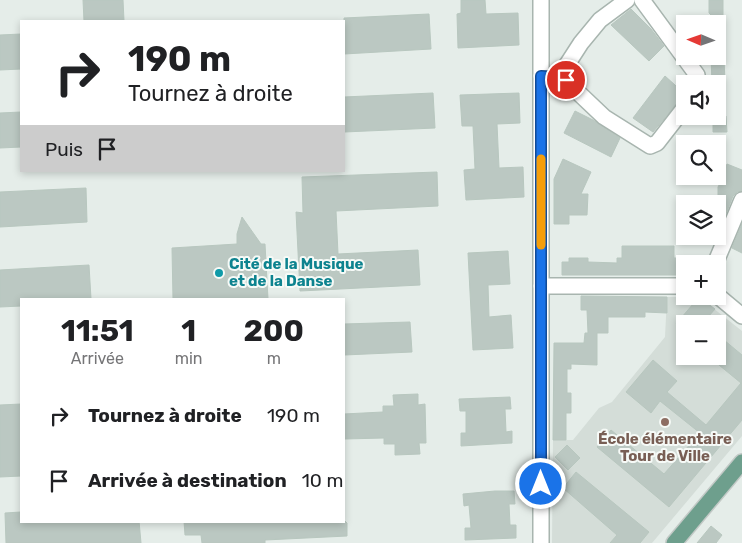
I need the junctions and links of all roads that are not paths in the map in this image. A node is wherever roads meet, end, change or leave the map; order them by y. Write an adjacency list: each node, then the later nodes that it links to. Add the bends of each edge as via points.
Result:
1 (541, 0): 5 (street)
2 (628, 0): 6 (street, via 600,20 580,43)
3 (642, 0): 4 (street)
4 (697, 75)
5 (541, 76): 6 (street); 10 (street)
6 (559, 77): 7 (street, via 604,117 650,146 657,144)
7 (676, 119)
8 (742, 200): 9 (street)
9 (719, 255)
10 (541, 286): 11 (street); 15 (street)
11 (676, 286)
12 (726, 303): 13 (street)
13 (742, 316)
14 (742, 462): 16 (main road)
15 (541, 543)
16 (674, 543)

